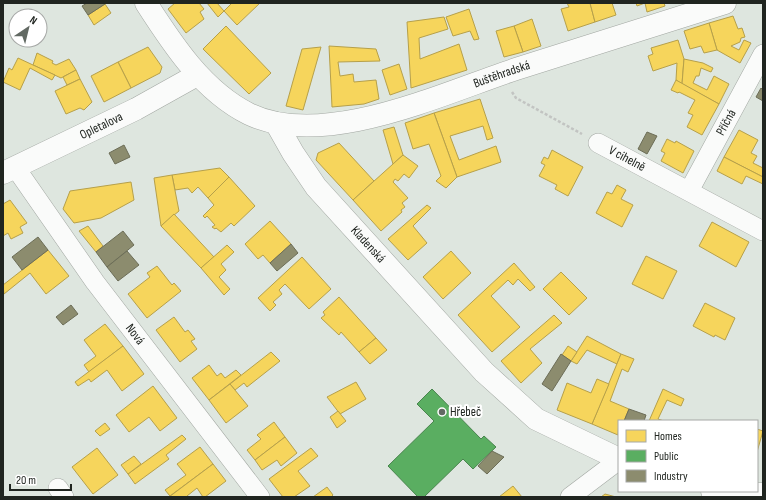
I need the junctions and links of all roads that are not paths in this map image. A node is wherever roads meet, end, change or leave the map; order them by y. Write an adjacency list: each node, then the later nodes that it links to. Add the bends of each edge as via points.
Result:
1 (725, 3): 5 (street, Buštěhradská, via 389,112 358,120 315,126)
2 (151, 5): 4 (street)
3 (763, 54): 8 (street, Příčná)
4 (197, 75): 5 (street, via 226,100 250,114); 7 (street, Opletalova, via 136,109)
5 (276, 123): 10 (street, Kladenská, via 316,188 484,372 536,419)
6 (598, 143): 8 (street, V cihelně)
7 (9, 170): 14 (street, Nová)
8 (689, 190): 9 (street, V cihelně)
9 (763, 231)
10 (618, 460)
11 (618, 461): 15 (street)
12 (715, 492): 13 (street)
13 (763, 494)
14 (260, 497)
15 (570, 497)

